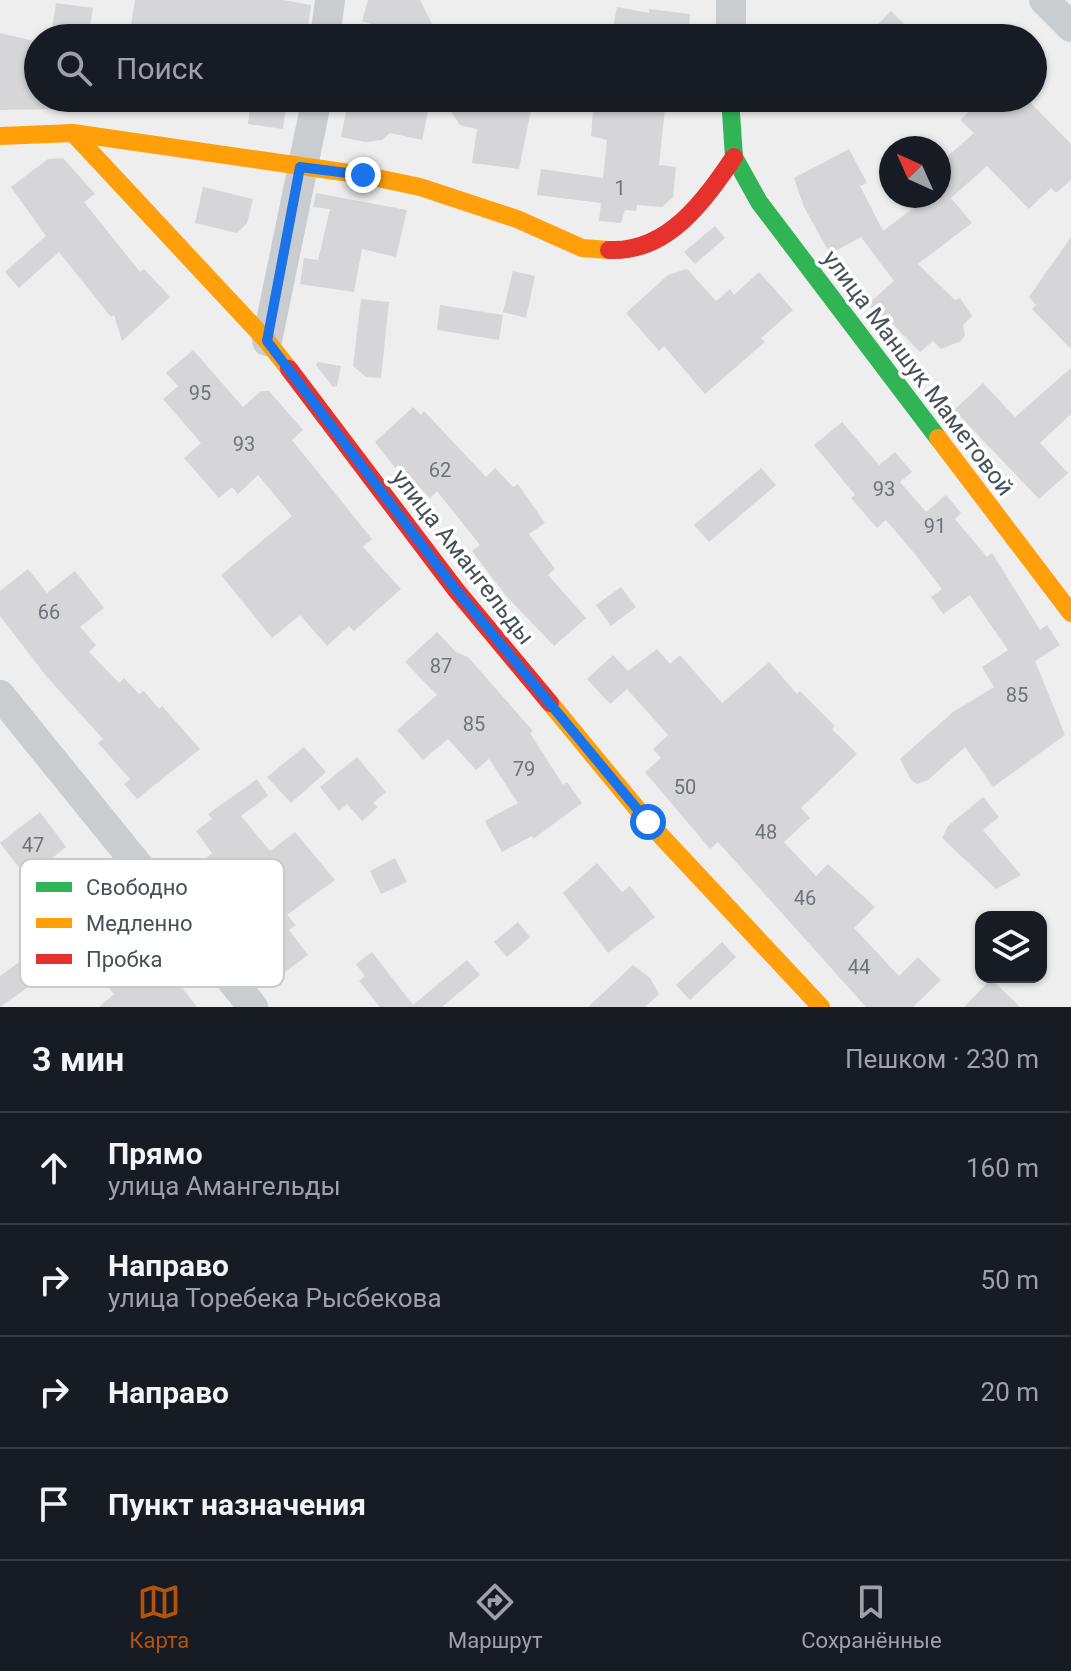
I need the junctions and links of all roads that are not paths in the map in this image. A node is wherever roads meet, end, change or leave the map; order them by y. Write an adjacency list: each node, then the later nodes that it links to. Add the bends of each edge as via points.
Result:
1 (330, 0): 3 (street)
2 (731, 0): 4 (street)
3 (327, 24)
4 (731, 24)
5 (314, 112): 10 (street)
6 (731, 112): 9 (street)
7 (73, 133): 8 (street); 10 (street); 11 (street, улица Амангельды)
8 (0, 136)
9 (734, 157): 10 (street, via 704,202 677,227 648,243 615,250 582,248 517,219 420,187); 12 (street, улица Маншук Маметовой, via 759,202)
10 (300, 167): 11 (street)
11 (267, 341): 17 (street, улица Амангельды, via 456,590 648,822)
12 (1071, 613)
13 (0, 695): 14 (street)
14 (133, 859)
15 (237, 987): 16 (street)
16 (253, 1007)
17 (821, 1007)

